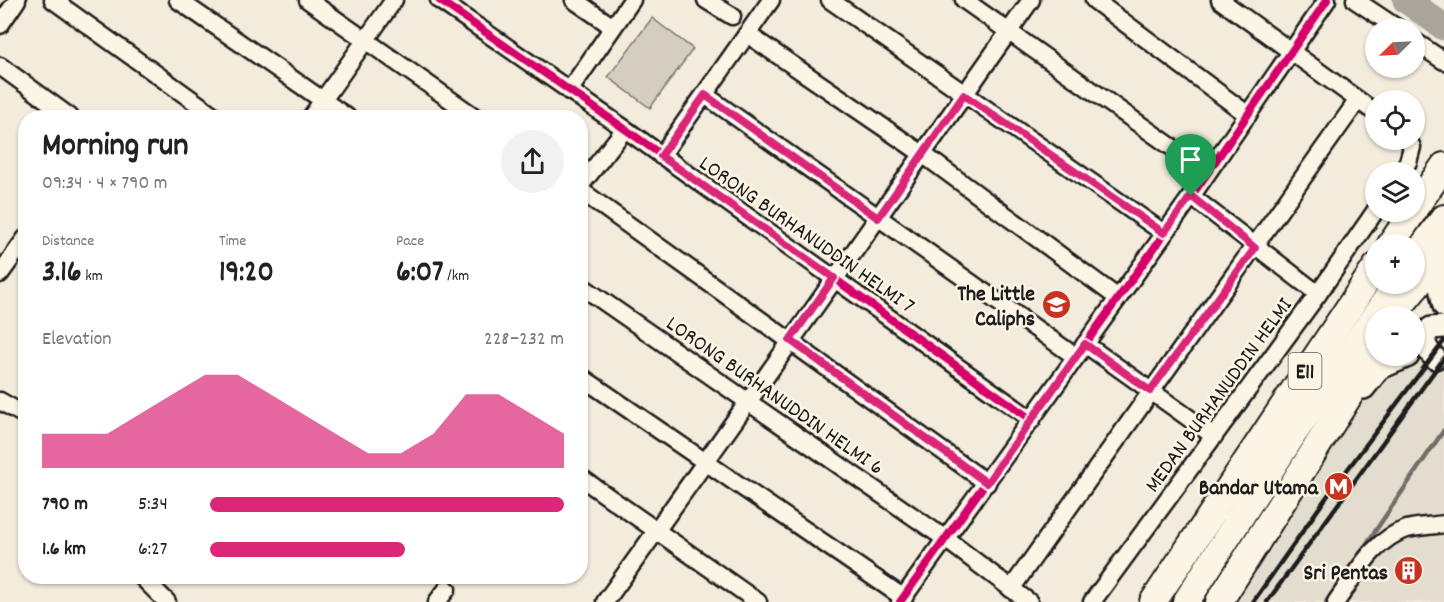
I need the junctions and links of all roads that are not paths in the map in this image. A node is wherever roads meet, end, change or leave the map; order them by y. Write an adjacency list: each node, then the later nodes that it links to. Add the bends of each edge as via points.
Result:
1 (17, 0): 20 (street)
2 (53, 0): 36 (street)
3 (178, 0): 32 (street)
4 (308, 0): 24 (street)
5 (394, 0): 24 (street)
6 (439, 0): 29 (street, LORONG BURHANUDDIN HELMI 7)
7 (574, 0): 21 (street)
8 (632, 0): 21 (street)
9 (706, 0): 18 (street)
10 (771, 0): 23 (street)
11 (830, 0): 31 (street)
12 (964, 0): 22 (street)
13 (1031, 0): 22 (street)
14 (1094, 0): 40 (street)
15 (1220, 0): 26 (street)
16 (1327, 0): 26 (street)
17 (1355, 0): 19 (street)
18 (732, 16)
19 (1382, 18)
20 (0, 25)
21 (612, 27): 29 (street)
22 (1009, 32): 31 (street); 45 (street)
23 (747, 34): 30 (street); 42 (street)
24 (365, 41): 32 (street); 39 (street)
25 (1425, 48): 27 (street)
26 (1292, 52): 33 (street); 40 (street)
27 (1444, 61)
28 (0, 66): 35 (street)
29 (569, 90): 41 (street, LORONG BURHANUDDIN HELMI 7)
30 (705, 95): 43 (street); 50 (street)
31 (964, 95): 42 (street); 53 (street)
32 (324, 100): 37 (street); 38 (street)
33 (1358, 100): 34 (street); 54 (street)
34 (1365, 105)
35 (60, 110)
36 (206, 110)
37 (316, 110)
38 (338, 110)
39 (465, 110)
40 (1248, 115): 45 (street)
41 (625, 129): 43 (street, LORONG BURHANUDDIN HELMI 7); 46 (street)
42 (924, 155): 50 (street); 62 (street)
43 (661, 156): 58 (street, LORONG BURHANUDDIN HELMI 7)
44 (1444, 166): 48 (highway)
45 (1207, 172): 49 (street)
46 (588, 178)
47 (588, 194): 66 (street)
48 (1425, 194)
49 (1191, 196): 53 (street); 54 (street)
50 (878, 218): 58 (street); 69 (street)
51 (1444, 218): 56 (highway)
52 (1368, 222): 61 (street, MEDAN BURHANUDDIN HELMI)
53 (1164, 233): 62 (street)
54 (1255, 248): 61 (street); 74 (street)
55 (18, 249): 57 (street)
56 (1431, 258): 63 (highway); 64 (main road)
57 (0, 274)
58 (834, 278): 66 (street); 79 (street, LORONG BURHANUDDIN HELMI 7)
59 (1365, 283): 83 (highway, E11)
60 (588, 291): 76 (street, LORONG BURHANUDDIN HELMI 6)
61 (1318, 294): 80 (street, MEDAN BURHANUDDIN HELMI)
62 (1118, 298): 69 (street)
63 (1396, 306)
64 (1444, 306)
65 (1444, 327): 70 (main road, via 1431,328 1424,340)
66 (790, 340): 76 (street); 85 (street)
67 (1365, 343): 77 (highway, E11)
68 (1365, 349): 77 (highway, via 1332,392)
69 (1081, 351): 74 (street); 79 (street)
70 (1431, 359)
71 (1368, 366): 81 (highway)
72 (1385, 366): 81 (main road)
73 (588, 382): 82 (street)
74 (1150, 391): 80 (street); 90 (street)
75 (0, 401): 78 (street)
76 (749, 403): 82 (street); 88 (street, LORONG BURHANUDDIN HELMI 6)
77 (1310, 410): 99 (highway, E11)
78 (18, 412)
79 (1032, 420): 85 (street)
80 (1214, 436): 96 (street, MEDAN BURHANUDDIN HELMI)
81 (1308, 462): 100 (highway)
82 (705, 463): 87 (street); 91 (street)
83 (1235, 476): 97 (highway, via 1177,540); 98 (highway, E11)
84 (588, 483): 87 (street)
85 (987, 483): 88 (street)
86 (1444, 524): 101 (street, via 1406,530 1385,541 1370,554)
87 (657, 530): 93 (street); 94 (street)
88 (947, 540): 90 (street); 91 (street)
89 (149, 584): 92 (street)
90 (1011, 589): 95 (street)
91 (902, 600)
92 (167, 602)
93 (605, 602)
94 (758, 602)
95 (1029, 602)
96 (1092, 602)
97 (1135, 602)
98 (1153, 602)
99 (1186, 602)
100 (1219, 602)
101 (1336, 602)

